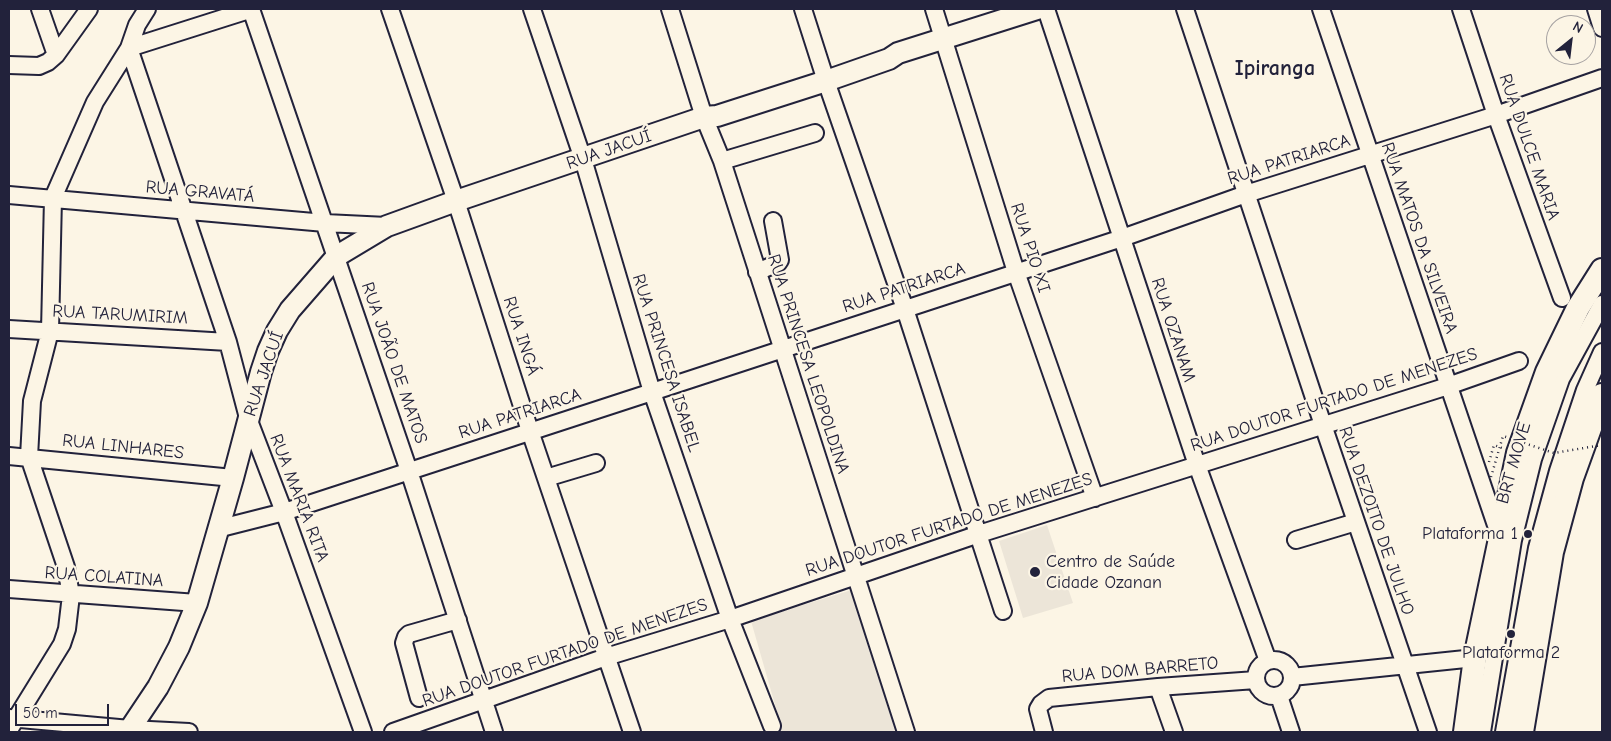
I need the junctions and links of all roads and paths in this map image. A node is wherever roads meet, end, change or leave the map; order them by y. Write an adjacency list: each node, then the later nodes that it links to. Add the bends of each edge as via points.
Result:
1 (40, 9): 19 (street)
2 (89, 9): 19 (street)
3 (147, 9): 18 (street)
4 (252, 9): 18 (street); 35 (street, RUA JOÃO DE MATOS)
5 (390, 9): 32 (street, RUA INGÁ)
6 (532, 9): 27 (street, RUA PRINCESA ISABEL)
7 (670, 9): 24 (street, RUA PRINCESA LEOPOLDINA)
8 (803, 9): 21 (street)
9 (934, 9): 17 (street, RUA PIO XI)
10 (1037, 9): 17 (main road, RUA JACUÍ)
11 (1046, 9): 37 (street, RUA OZANAM)
12 (1185, 9): 29 (street, RUA DEZOITO DE JULHO)
13 (1321, 9): 26 (street, RUA MATOS DA SILVEIRA)
14 (1461, 9): 23 (street, RUA DULCE MARIA)
15 (1596, 9): 16 (street)
16 (1602, 28)
17 (943, 39): 21 (main road, RUA JACUÍ, via 898,53 887,50); 41 (street, RUA PIO XI)
18 (129, 48): 31 (street, via 95,102); 33 (street, RUA MARIA RITA)
19 (56, 55): 20 (street, via 39,66)
20 (9, 66)
21 (825, 75): 24 (main road, RUA JACUÍ, via 716,109); 44 (street)
22 (1602, 78): 23 (street, RUA PATRIARCA)
23 (1496, 115): 26 (street, RUA PATRIARCA); 42 (street, RUA DULCE MARIA)
24 (704, 117): 27 (main road, RUA JACUÍ); 28 (street, RUA PRINCESA LEOPOLDINA)
25 (815, 133): 28 (street)
26 (1370, 155): 29 (street, RUA PATRIARCA); 51 (street, RUA MATOS DA SILVEIRA)
27 (582, 159): 32 (main road, RUA JACUÍ); 52 (street, RUA PRINCESA ISABEL)
28 (722, 161): 40 (street, RUA PRINCESA LEOPOLDINA)
29 (1246, 194): 37 (street, RUA PATRIARCA); 55 (street, RUA DEZOITO DE JULHO)
30 (9, 195): 31 (street, RUA GRAVATÁ)
31 (53, 198): 33 (street, RUA GRAVATÁ); 46 (street)
32 (456, 201): 36 (main road, RUA JACUÍ); 56 (street, RUA INGÁ)
33 (183, 210): 35 (street, RUA GRAVATÁ); 47 (street, RUA MARIA RITA)
34 (773, 221): 40 (street, via 780,260)
35 (326, 223): 36 (street, RUA GRAVATÁ); 38 (street, RUA JOÃO DE MATOS)
36 (387, 226): 38 (main road, RUA JACUÍ)
37 (1122, 238): 41 (street, RUA PATRIARCA); 61 (street, RUA OZANAM)
38 (337, 256): 54 (main road, RUA JACUÍ, via 290,310 277,331); 62 (street, RUA JOÃO DE MATOS)
39 (1602, 270): 71 (highway, via 1578,308 1547,372 1518,453)
40 (757, 272): 48 (street, RUA PRINCESA LEOPOLDINA)
41 (1016, 272): 44 (street, RUA PATRIARCA); 66 (street, RUA PIO XI)
42 (1562, 298)
43 (1602, 304): 104 (street, BRT MOVE, via 1562,379 1533,459 1513,540)
44 (905, 309): 48 (street, RUA PATRIARCA); 70 (street)
45 (9, 329): 46 (street, RUA TARUMIRIM)
46 (50, 331): 47 (street, RUA TARUMIRIM); 59 (street, via 32,401)
47 (228, 342): 54 (street, RUA MARIA RITA)
48 (781, 349): 52 (street, RUA PATRIARCA); 73 (street, RUA PRINCESA LEOPOLDINA)
49 (1602, 352): 105 (street, via 1585,390 1558,471 1537,548)
50 (1519, 361): 51 (street, RUA DOUTOR FURTADO DE MENEZES)
51 (1448, 386): 55 (street, RUA DOUTOR FURTADO DE MENEZES); 71 (street, RUA MATOS DA SILVEIRA)
52 (652, 392): 56 (street, RUA PATRIARCA); 78 (street, RUA PRINCESA ISABEL)
53 (1602, 395): 106 (highway, via 1572,478 1552,552)
54 (248, 418): 64 (main road, RUA JACUÍ); 67 (street, RUA MARIA RITA)
55 (1323, 425): 61 (street, RUA DOUTOR FURTADO DE MENEZES); 68 (street, RUA DEZOITO DE JULHO)
56 (530, 431): 62 (street, RUA PATRIARCA); 65 (street, RUA INGÁ)
57 (1602, 445): 63 (path, bridge, via 1554,453 1503,436)
58 (9, 456): 59 (street, RUA LINHARES)
59 (29, 457): 64 (street, RUA LINHARES); 75 (street, via 66,567)
60 (596, 463): 65 (street)
61 (1197, 465): 66 (street, RUA DOUTOR FURTADO DE MENEZES); 82 (street, RUA OZANAM)
62 (409, 471): 67 (street, RUA PATRIARCA); 79 (street, RUA JOÃO DE MATOS)
63 (1491, 477)
64 (233, 478): 69 (main road, RUA JACUÍ)
65 (546, 478): 80 (street, RUA INGÁ)
66 (1095, 498): 70 (street, RUA DOUTOR FURTADO DE MENEZES)
67 (284, 512): 69 (street, RUA PATRIARCA); 94 (street, RUA MARIA RITA)
68 (1356, 522): 72 (street); 83 (street, RUA DEZOITO DE JULHO)
69 (217, 529): 76 (main road, RUA JACUÍ)
70 (979, 534): 73 (street, RUA DOUTOR FURTADO DE MENEZES); 77 (street)
71 (1500, 537): 81 (highway)
72 (1296, 540)
73 (856, 577): 78 (street, RUA DOUTOR FURTADO DE MENEZES); 98 (street, RUA PRINCESA LEOPOLDINA)
74 (9, 589): 75 (street, RUA COLATINA)
75 (71, 595): 76 (street, RUA COLATINA); 90 (street, via 62,644)
76 (197, 603): 92 (main road, RUA JACUÍ, via 166,671)
77 (1003, 611)
78 (730, 619): 80 (street, RUA DOUTOR FURTADO DE MENEZES); 91 (street, RUA PRINCESA ISABEL)
79 (458, 620): 88 (street, via 406,637 404,643); 89 (street, RUA JOÃO DE MATOS)
80 (606, 657): 89 (street, RUA DOUTOR FURTADO DE MENEZES); 97 (street, RUA INGÁ)
81 (1475, 658): 83 (street); 103 (highway)
82 (1268, 661): 84 (street, via 1284,663); 85 (street, via 1258,669)
83 (1404, 666): 84 (street); 102 (street, RUA DEZOITO DE JULHO)
84 (1292, 677): 87 (street, via 1289,689)
85 (1256, 680): 86 (street, RUA DOM BARRETO); 87 (street, via 1267,695)
86 (1158, 687): 99 (street, RUA DOM BARRETO, via 1049,698 1041,704 1038,715); 100 (street)
87 (1279, 696): 101 (street)
88 (419, 698)
89 (484, 700): 95 (street, RUA DOUTOR FURTADO DE MENEZES); 96 (street, RUA JOÃO DE MATOS)
90 (11, 723): 92 (street)
91 (772, 726)
92 (129, 731): 93 (street)
93 (189, 732)
94 (363, 732)
95 (393, 732)
96 (494, 732)
97 (632, 732)
98 (906, 732)
99 (1044, 732)
100 (1174, 732)
101 (1291, 732)
102 (1428, 732)
103 (1465, 732)
104 (1482, 732)
105 (1504, 732)
106 (1522, 732)

